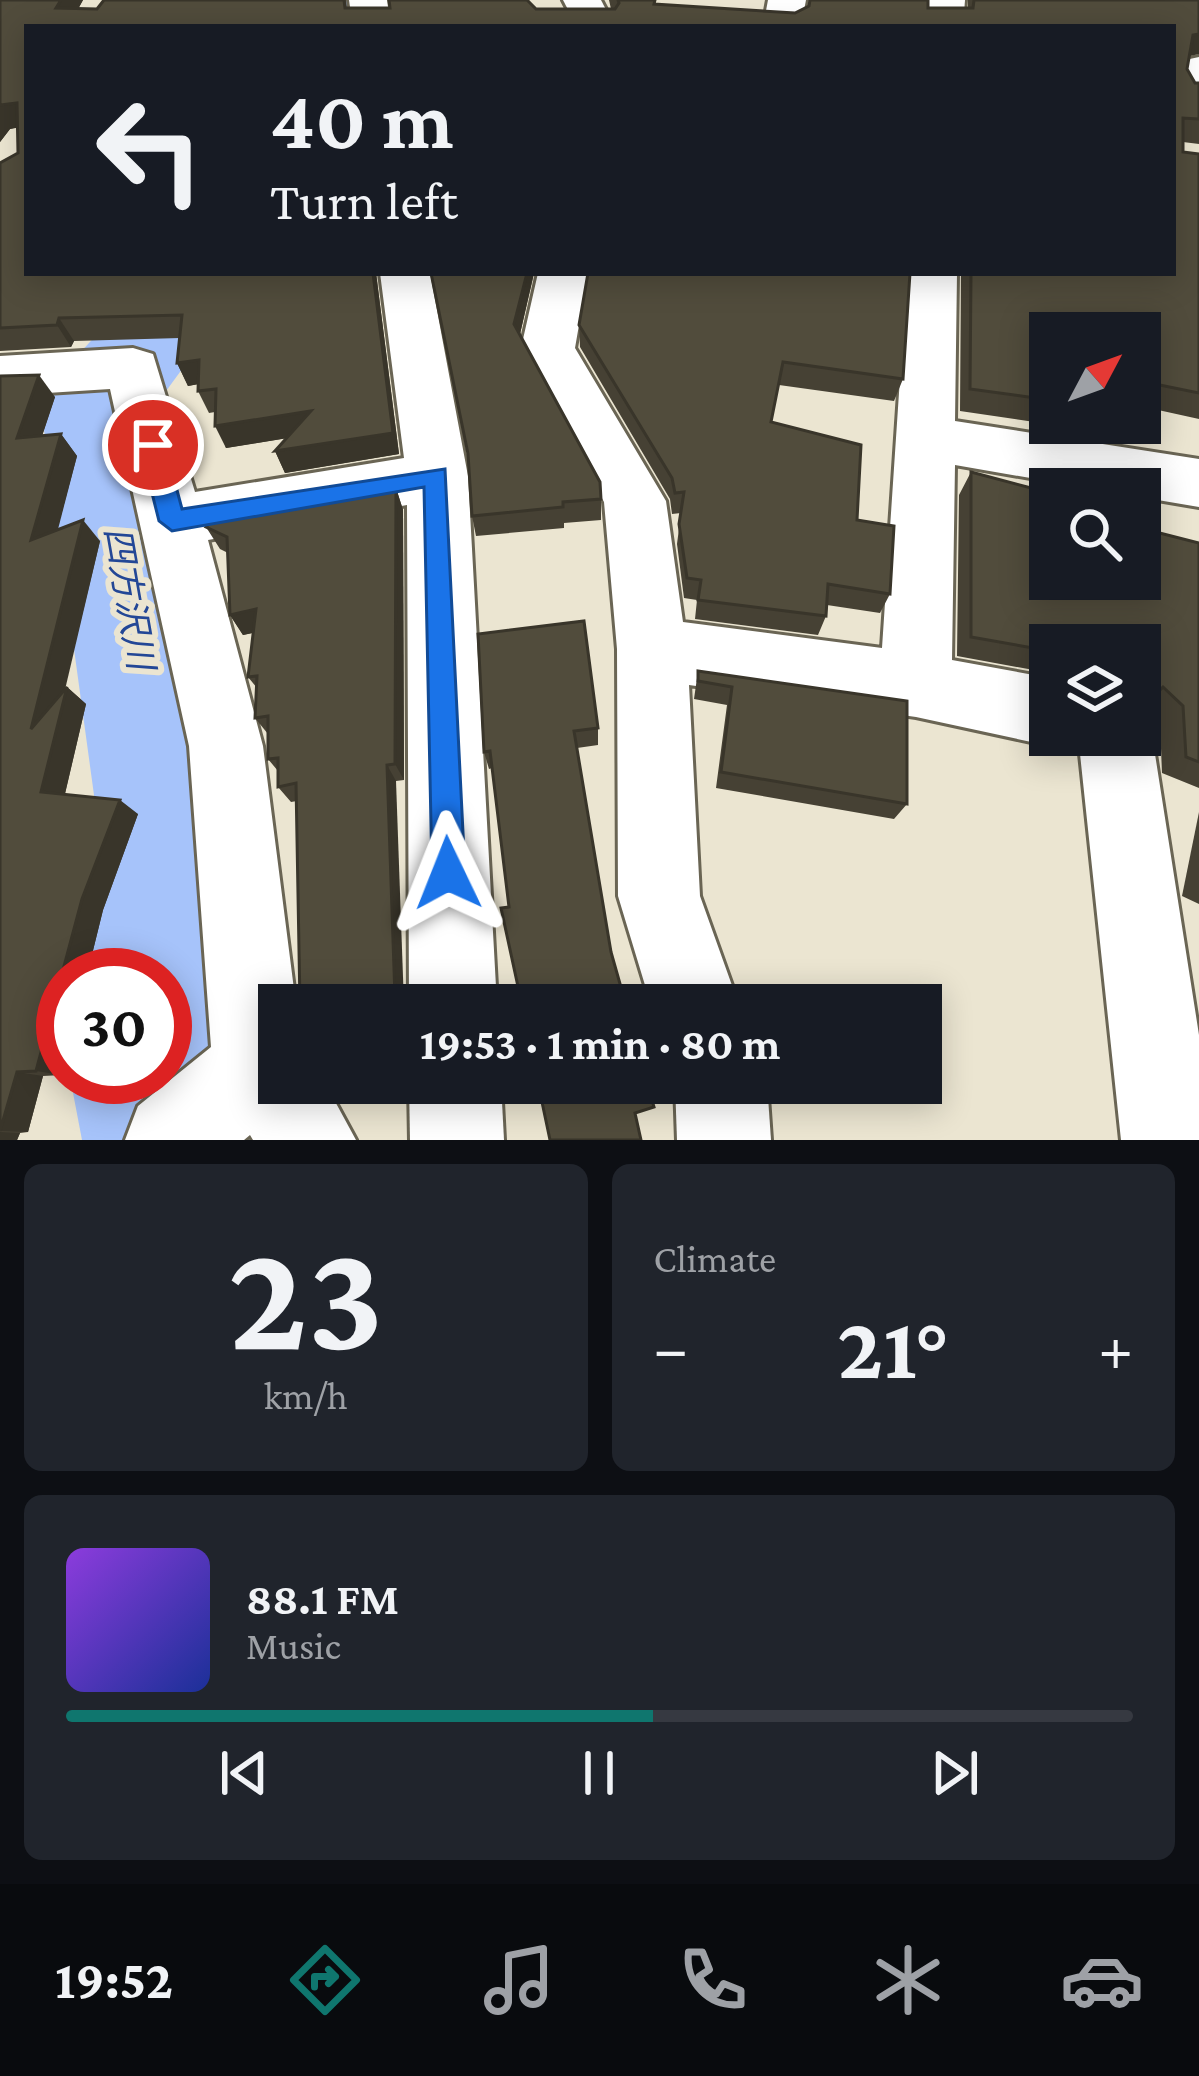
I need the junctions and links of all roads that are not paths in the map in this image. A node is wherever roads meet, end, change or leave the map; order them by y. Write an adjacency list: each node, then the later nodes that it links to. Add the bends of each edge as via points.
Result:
1 (1199, 69): 2 (street)
2 (1199, 92)
3 (405, 276): 8 (street)
4 (562, 276): 11 (street, via 548,348 635,501)
5 (932, 276): 7 (street)
6 (0, 376): 10 (street, via 134,368)
7 (925, 438): 9 (street); 12 (street)
8 (436, 476): 10 (street); 15 (street)
9 (1199, 483)
10 (172, 521): 17 (street, via 226,746)
11 (652, 649): 12 (street); 16 (street, via 659,896)
12 (916, 685): 13 (street)
13 (1029, 708)
14 (1118, 756): 24 (street)
15 (452, 984)
16 (688, 984)
17 (257, 1067): 20 (street); 21 (street)
18 (456, 1104): 22 (street)
19 (722, 1104): 23 (street)
20 (172, 1140)
21 (309, 1140)
22 (457, 1140)
23 (724, 1140)
24 (1168, 1140)

